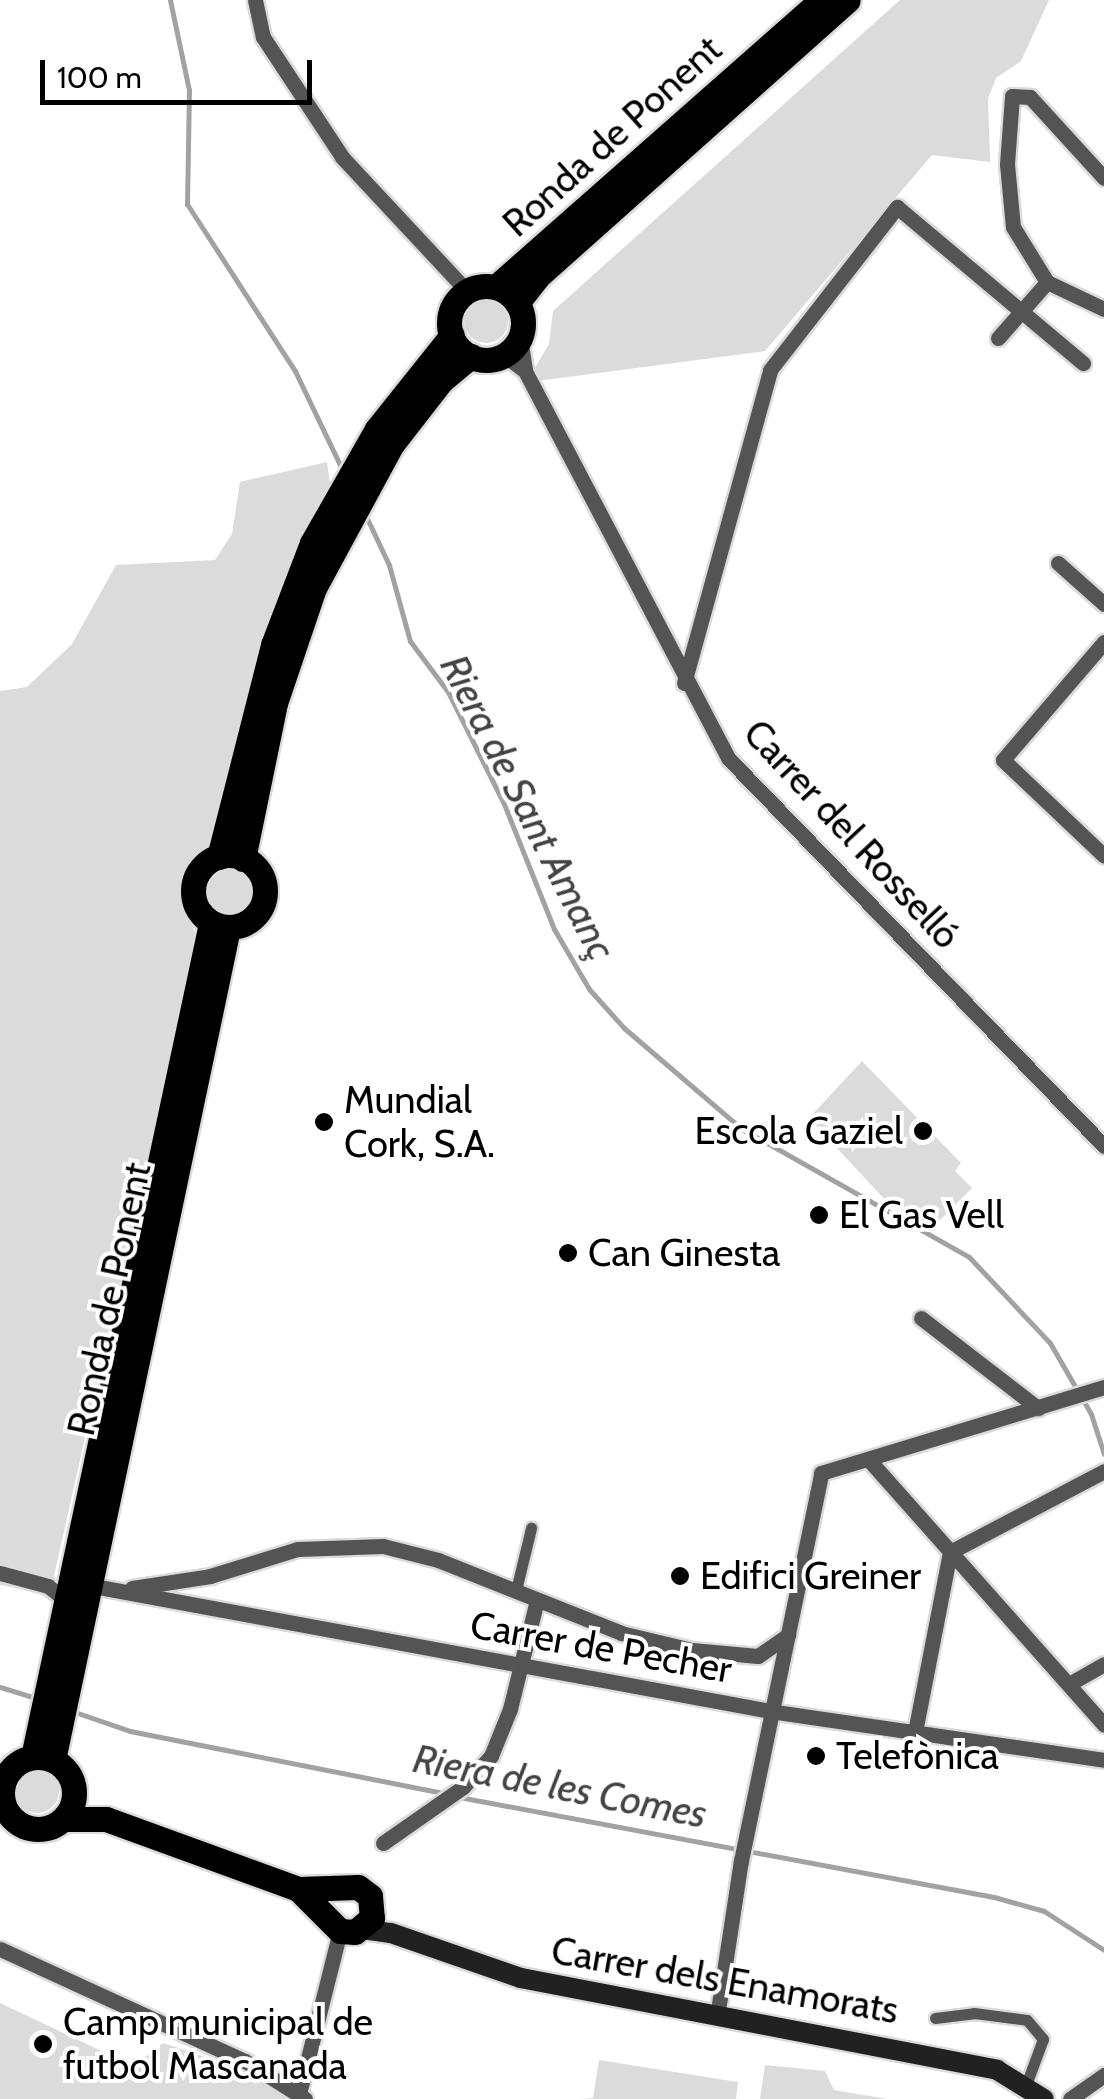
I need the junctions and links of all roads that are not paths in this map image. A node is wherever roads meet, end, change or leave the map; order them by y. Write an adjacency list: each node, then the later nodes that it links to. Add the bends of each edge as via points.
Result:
1 (255, 0): 7 (street, via 263,37 342,157)
2 (821, 0): 6 (main road, Ronda de Ponent)
3 (848, 0): 8 (main road, via 537,277)
4 (1104, 178): 5 (street, via 1030,97 1018,94 1010,101 1013,227)
5 (1047, 282): 9 (street); 10 (street)
6 (496, 287): 7 (main road, Ronda de Ponent); 8 (main road, Ronda de Ponent)
7 (467, 291): 11 (main road, via 452,310)
8 (518, 303): 13 (main road)
9 (1104, 309)
10 (1020, 312): 12 (street); 15 (street); 20 (street, via 897,207 770,370)
11 (452, 335): 14 (main road); 16 (main road)
12 (998, 338)
13 (512, 346): 14 (main road); 20 (street, Carrer del Rosselló)
14 (471, 356): 16 (main road)
15 (1083, 363)
16 (385, 437): 22 (main road, via 334,525)
17 (1058, 563): 18 (street)
18 (1104, 604)
19 (1104, 642): 21 (street, via 1003,760)
20 (684, 683): 24 (street, Carrer del Rosselló, via 729,759 757,791)
21 (1104, 856)
22 (231, 858): 23 (main road, via 203,866 193,887 195,905); 23 (main road, via 261,876 264,900 251,920)
23 (220, 925): 34 (main road)
24 (1103, 1143)
25 (921, 1318): 27 (street)
26 (1097, 1389): 27 (street)
27 (1038, 1408): 28 (street)
28 (869, 1460): 31 (street); 36 (street, via 821,1473)
29 (1103, 1472): 31 (street)
30 (532, 1528): 33 (street)
31 (950, 1552): 39 (street); 42 (street)
32 (0, 1573): 34 (street, Carrer de Pecher)
33 (517, 1586)
34 (73, 1588): 35 (street, via 161,1584 298,1549 383,1546); 37 (street, Carrer de Pecher); 43 (main road)
35 (537, 1600): 36 (street, via 621,1633 692,1650 758,1656); 37 (street)
36 (790, 1633): 40 (street)
37 (518, 1664): 40 (street, Carrer de Pecher); 48 (street, via 490,1756 463,1788)
38 (1104, 1664): 39 (street)
39 (1069, 1684): 41 (street)
40 (776, 1712): 42 (street, Carrer de Pecher); 53 (street, via 741,1861)
41 (1104, 1725)
42 (915, 1732): 44 (street, Carrer de Pecher)
43 (42, 1759): 45 (main road); 46 (main road, via 7,1774 5,1809 34,1830)
44 (1104, 1760)
45 (73, 1786): 46 (main road); 47 (main road)
46 (63, 1819): 47 (main road)
47 (106, 1819): 49 (main road)
48 (382, 1843)
49 (298, 1889): 50 (main road); 51 (main road)
50 (337, 1890): 51 (main road); 51 (main road, via 365,1890)
51 (351, 1921): 53 (main road, Carrer dels Enamorats, via 521,1978); 57 (street)
52 (0, 1949): 57 (street, via 245,2060)
53 (717, 2017): 56 (main road, Carrer dels Enamorats, via 935,2055)
54 (935, 2018): 56 (street, via 974,2013 1027,2020 1043,2039)
55 (1104, 2074): 59 (street)
56 (1026, 2084): 58 (main road, Carrer dels Enamorats)
57 (302, 2097)
58 (1044, 2099)
59 (1070, 2099)

